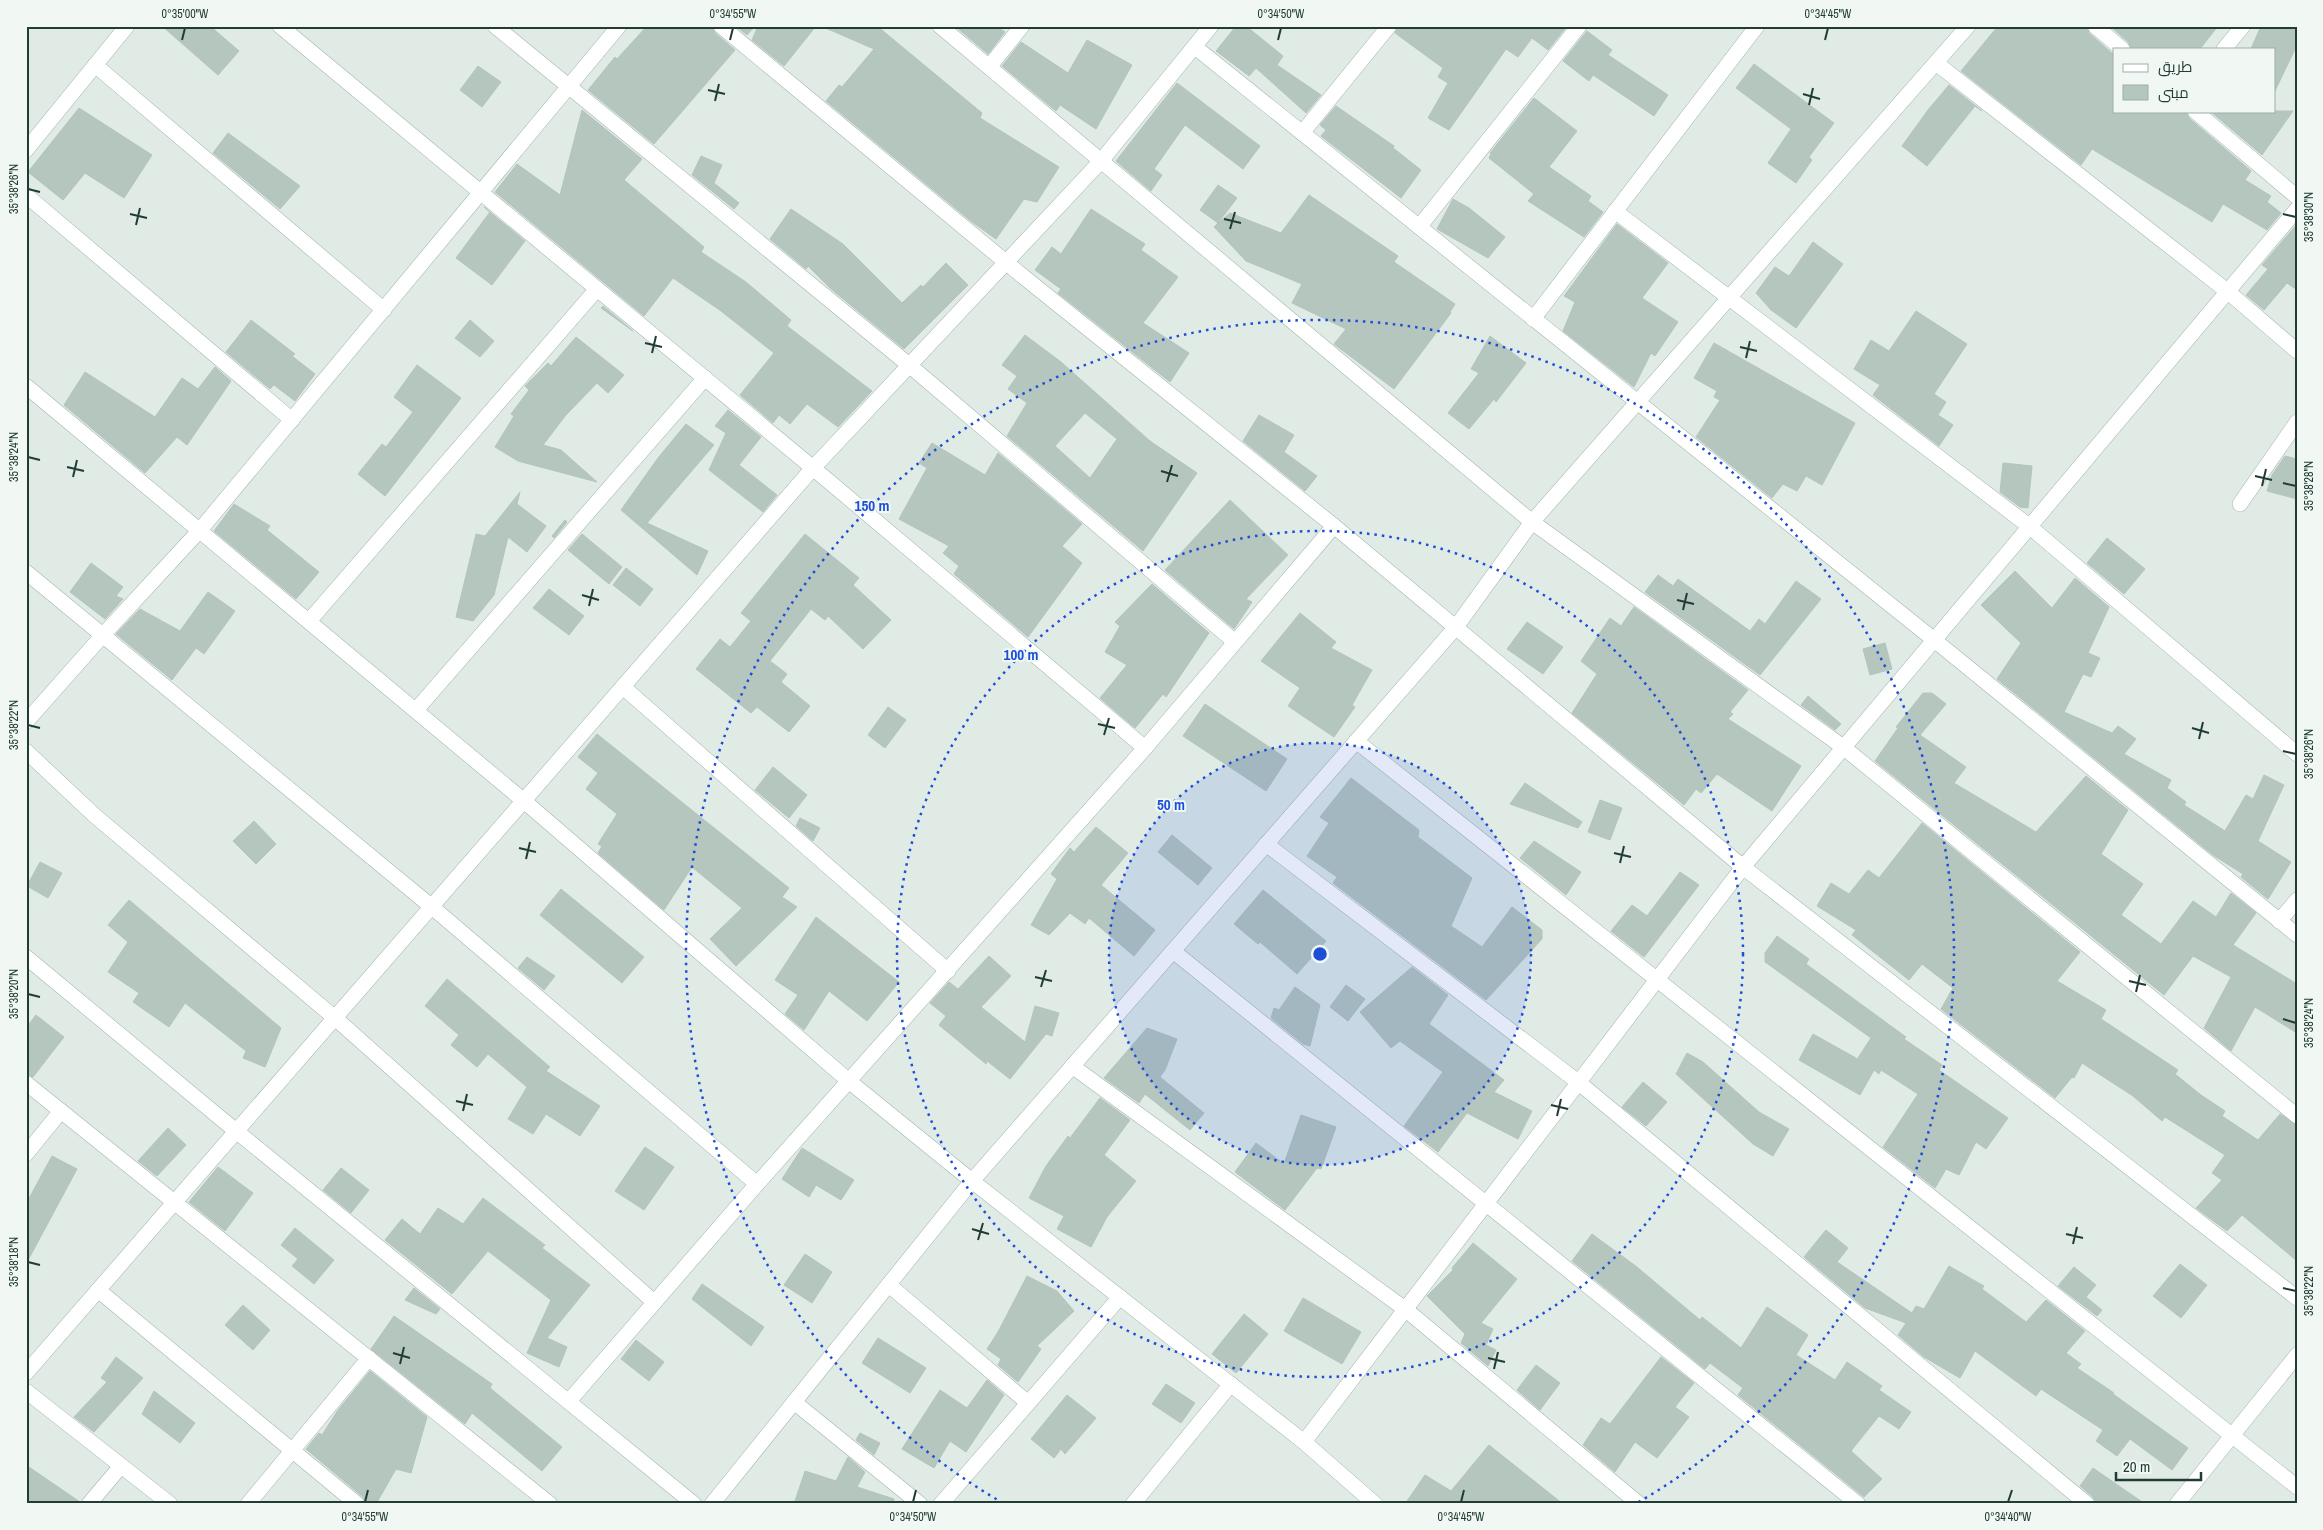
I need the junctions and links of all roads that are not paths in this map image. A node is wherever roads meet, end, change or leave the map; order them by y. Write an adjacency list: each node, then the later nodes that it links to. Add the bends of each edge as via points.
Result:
1 (127, 26): 19 (street)
2 (280, 26): 26 (street)
3 (495, 26): 21 (street)
4 (619, 26): 21 (street)
5 (721, 26): 32 (street)
6 (940, 26): 20 (street)
7 (1022, 26): 20 (street)
8 (1211, 26): 15 (street)
9 (1389, 26): 23 (street)
10 (1579, 26): 31 (street)
11 (1758, 26): 30 (street)
12 (1968, 26): 18 (street)
13 (2095, 26): 16 (street)
14 (2243, 26): 17 (street)
15 (1195, 47): 23 (street); 25 (street)
16 (2121, 48)
17 (2225, 48)
18 (1936, 63): 34 (street); 35 (street)
19 (96, 65): 24 (street); 36 (street)
20 (989, 67): 25 (street)
21 (569, 87): 26 (street); 39 (street)
22 (2197, 112): 28 (street)
23 (1302, 133): 31 (street)
24 (26, 150)
25 (1102, 160): 32 (street); 47 (street)
26 (482, 193): 33 (street); 36 (street)
27 (26, 196): 43 (street)
28 (2297, 197)
29 (2297, 208): 34 (street)
30 (1615, 211): 35 (street); 37 (street)
31 (1419, 227): 37 (street)
32 (1006, 262): 39 (street); 48 (street)
33 (597, 289): 40 (street); 52 (street)
34 (2227, 291): 38 (street); 49 (street)
35 (1727, 298): 42 (street); 49 (street)
36 (384, 310): 43 (street)
37 (1532, 319): 42 (street)
38 (2297, 351)
39 (909, 365): 45 (street); 56 (street)
40 (704, 378): 45 (street); 58 (street)
41 (26, 386): 50 (street)
42 (1636, 402): 47 (street); 55 (street)
43 (292, 420): 50 (street)
44 (2297, 422): 46 (street)
45 (813, 468): 57 (street); 62 (street)
46 (2240, 504)
47 (1532, 522): 53 (street); 61 (street)
48 (1334, 526): 53 (street); 56 (street)
49 (2029, 526): 55 (street); 64 (street)
50 (200, 530): 52 (street); 54 (street)
51 (26, 572): 54 (street)
52 (309, 622): 58 (street)
53 (1456, 627): 60 (street); 67 (street)
54 (103, 635): 59 (street); 69 (street)
55 (1933, 639): 61 (street); 70 (street)
56 (1235, 642): 62 (street)
57 (623, 687): 65 (street); 74 (street)
58 (416, 710): 65 (street)
59 (26, 722)
60 (1356, 741): 66 (street); 75 (street)
61 (1842, 747): 67 (street); 82 (street)
62 (1145, 748): 74 (street)
63 (26, 751): 76 (street, via 94,815)
64 (2297, 754)
65 (524, 801): 69 (street); 78 (street)
66 (1266, 844): 72 (street); 79 (street)
67 (1742, 867): 75 (street); 92 (street)
68 (2297, 900): 70 (street)
69 (432, 907): 76 (street); 86 (street)
70 (2279, 921): 71 (street)
71 (2297, 935)
72 (1172, 951): 77 (street); 88 (street)
73 (26, 957): 83 (street)
74 (948, 971): 78 (street)
75 (1658, 978): 79 (street); 103 (street)
76 (335, 1018): 83 (street); 93 (street)
77 (1072, 1066): 85 (street); 94 (street)
78 (850, 1082): 85 (street); 86 (street)
79 (1578, 1082): 88 (street); 121 (street)
80 (26, 1083): 81 (street)
81 (61, 1111): 84 (street); 87 (street)
82 (2297, 1116)
83 (236, 1131): 87 (street); 100 (street)
84 (26, 1154)
85 (972, 1181): 89 (street); 91 (street)
86 (757, 1184): 93 (street)
87 (174, 1202): 90 (street); 96 (street)
88 (1486, 1203): 94 (street); 120 (street)
89 (889, 1285): 101 (street); 102 (street)
90 (98, 1290): 97 (street); 105 (street)
91 (1120, 1297): 98 (street); 102 (street)
92 (2297, 1298)
93 (654, 1302): 100 (street)
94 (1405, 1309): 104 (street); 119 (street)
95 (2297, 1355): 103 (street)
96 (369, 1358): 105 (street); 113 (street)
97 (26, 1373)
98 (1231, 1384): 104 (street); 118 (street)
99 (26, 1391): 106 (street)
100 (568, 1401): 114 (street)
101 (794, 1402): 115 (street); 116 (street)
102 (1028, 1403): 117 (street)
103 (2233, 1435): 107 (street); 122 (street)
104 (1304, 1442): 108 (street)
105 (293, 1451): 111 (street); 112 (street)
106 (121, 1466): 109 (street); 110 (street)
107 (2297, 1487)
108 (1366, 1501)
109 (89, 1504)
110 (170, 1504)
111 (248, 1504)
112 (357, 1504)
113 (550, 1504)
114 (694, 1504)
115 (712, 1504)
116 (920, 1504)
117 (941, 1504)
118 (1133, 1504)
119 (1639, 1504)
120 (1858, 1504)
121 (2087, 1504)
122 (2177, 1504)

